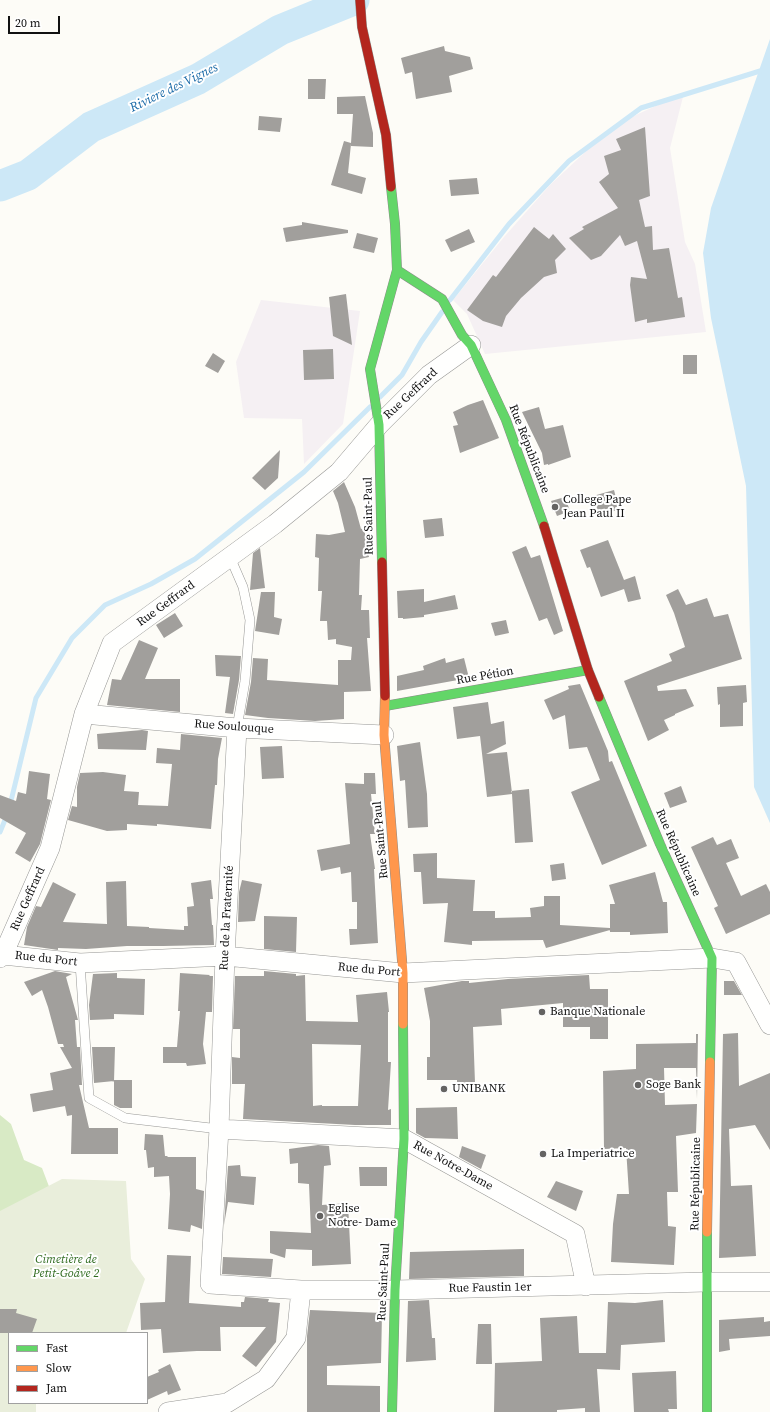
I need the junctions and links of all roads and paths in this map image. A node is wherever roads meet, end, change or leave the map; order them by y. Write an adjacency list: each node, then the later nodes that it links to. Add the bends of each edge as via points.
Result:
1 (360, 0): 2 (street, Rue Saint-Paul, via 362,27 386,135)
2 (397, 270): 3 (street, Rue Républicaine, via 442,299); 4 (street, Rue Saint-Paul, via 370,369)
3 (466, 340): 4 (street, Rue Geffrard); 6 (street, Rue Républicaine, via 506,420 539,510)
4 (379, 425): 5 (street, Rue Geffrard, via 339,472); 7 (street, Rue Saint-Paul)
5 (230, 557): 8 (street, Rue Geffrard, via 112,643); 9 (lane, Rue de la Fraternité, via 243,587 250,620 245,681)
6 (588, 670): 7 (street, Rue Pétion); 13 (street, Rue Républicaine, via 657,837)
7 (385, 706): 10 (street, Rue Saint-Paul)
8 (84, 714): 9 (street, Rue Soulouque); 12 (street, Rue Geffrard, via 50,848)
9 (237, 728): 10 (street, Rue Soulouque); 11 (street, Rue de la Fraternité)
10 (384, 735): 15 (street, Rue Saint-Paul)
11 (224, 956): 14 (street, Rue du Port); 15 (street, Rue du Port); 17 (street, Rue de la Fraternité)
12 (2, 957): 14 (street, Rue du Port)
13 (712, 958): 15 (street, Rue du Port); 16 (street, Rue du Port, via 736,962); 19 (street, Rue Républicaine)
14 (80, 963): 17 (lane, via 89,1098 125,1118)
15 (403, 974): 18 (street, Rue Saint-Paul)
16 (770, 1025)
17 (218, 1129): 18 (street, Rue Notre-Dame); 21 (street, Rue de la Fraternité)
18 (404, 1139): 22 (street, Rue Notre-Dame, via 575,1234); 24 (street, Rue Saint-Paul)
19 (706, 1282): 20 (street, Rue Faustin 1er); 22 (street, Rue Faustin 1er); 27 (street, Rue Républicaine)
20 (770, 1282)
21 (210, 1284): 23 (street, Rue Faustin 1er)
22 (586, 1286): 24 (street, Rue Faustin 1er)
23 (301, 1290): 24 (street, Rue Faustin 1er); 25 (street, via 296,1338 266,1379 227,1403)
24 (395, 1290): 26 (street, Rue Saint-Paul)
25 (168, 1412)
26 (392, 1412)
27 (707, 1412)

